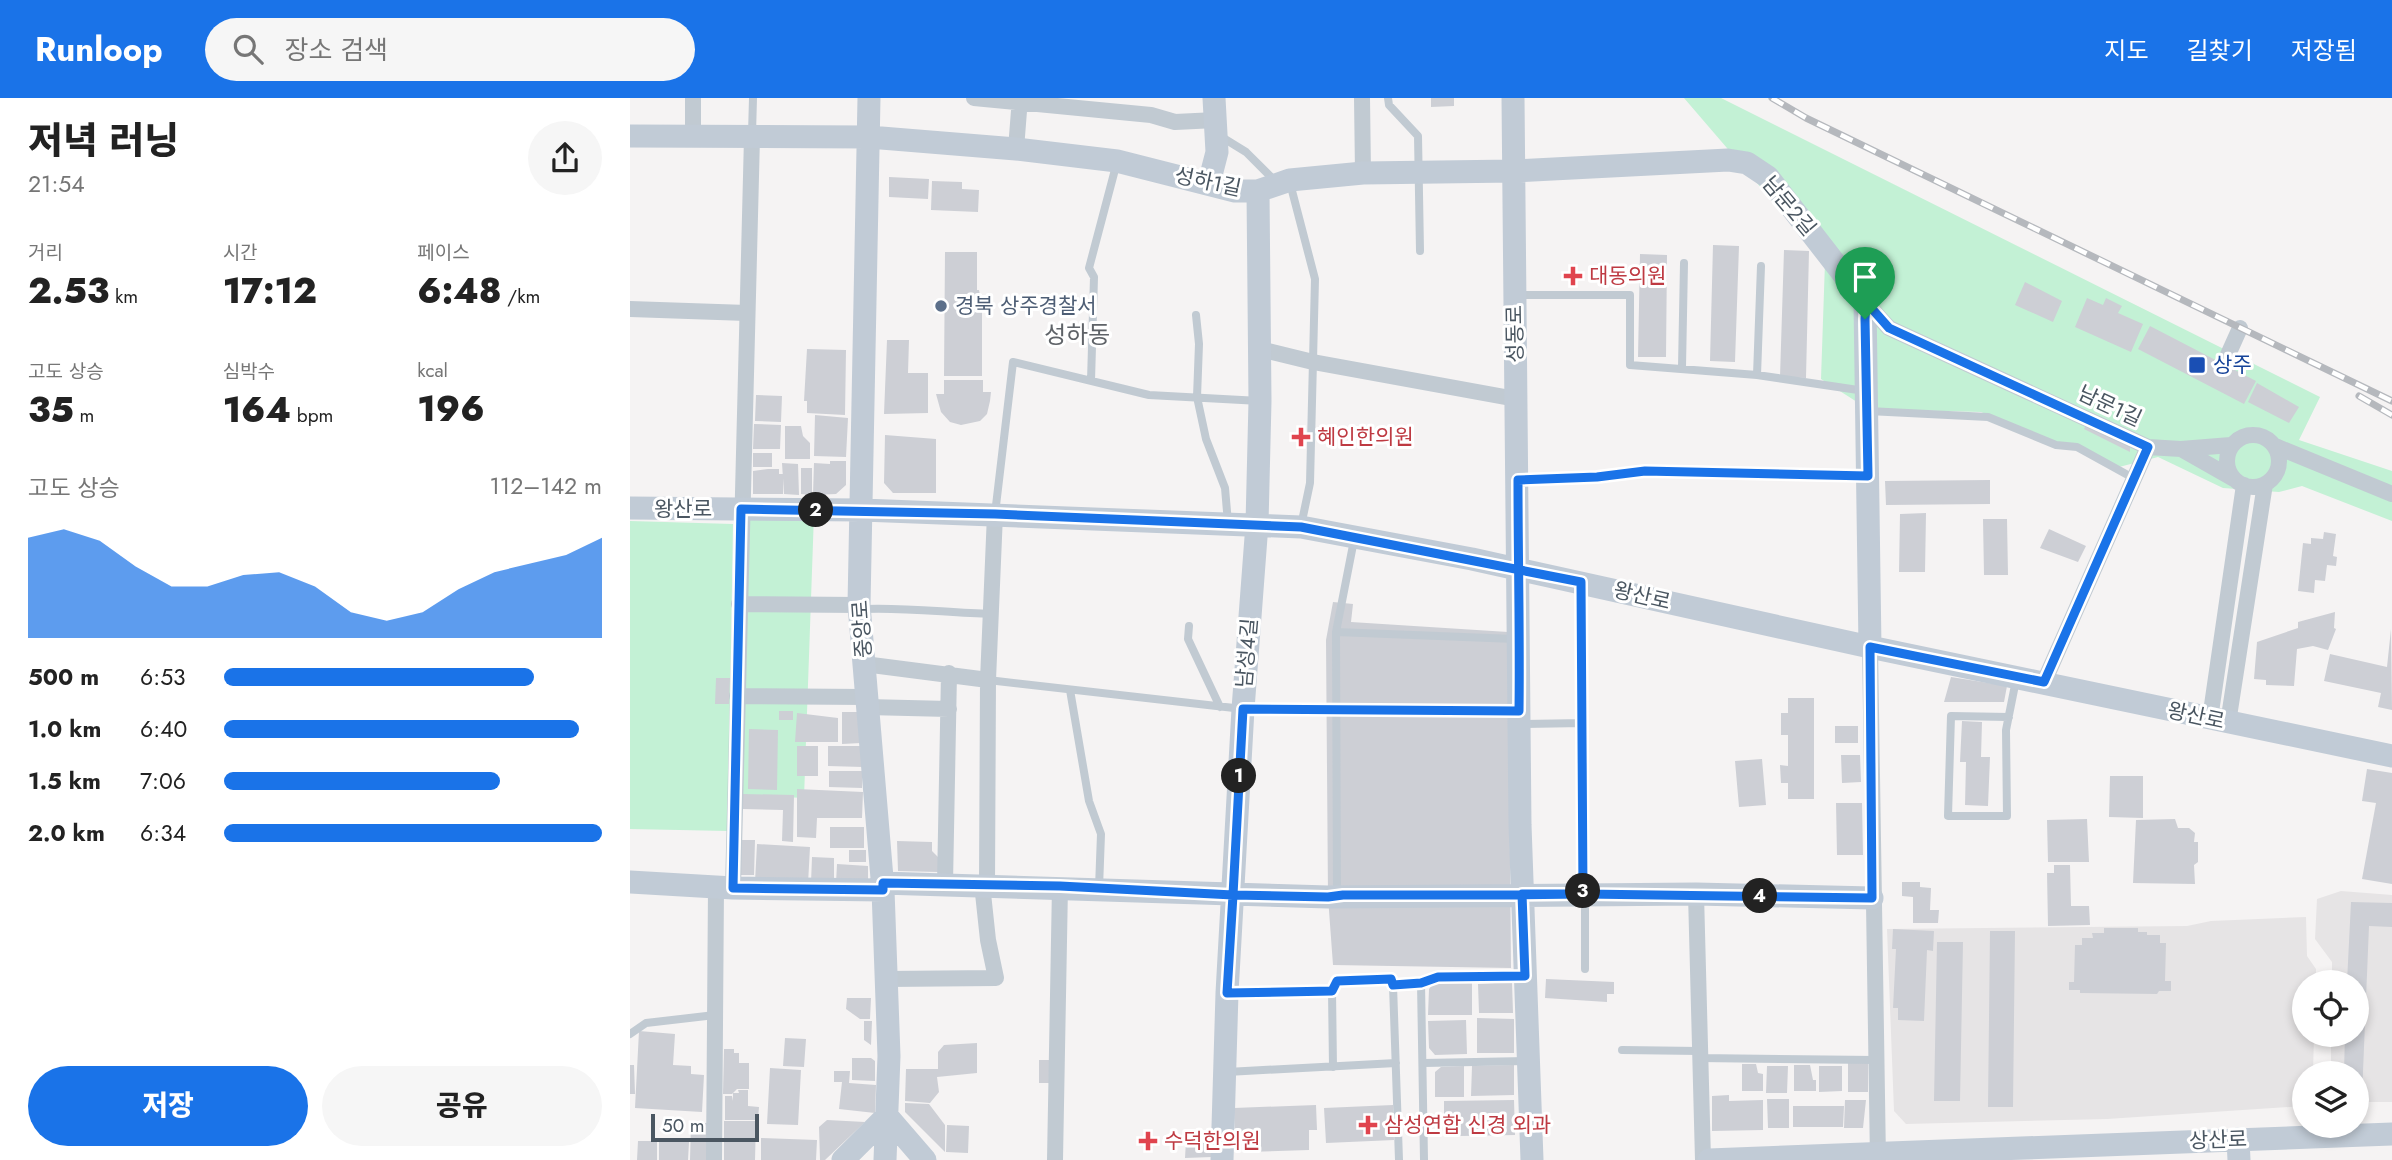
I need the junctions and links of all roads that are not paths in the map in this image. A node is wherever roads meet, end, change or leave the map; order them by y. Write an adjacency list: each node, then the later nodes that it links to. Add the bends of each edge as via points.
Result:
1 (693, 98): 11 (street)
2 (753, 98): 12 (lane)
3 (869, 98): 13 (street, 중앙로)
4 (974, 98): 8 (street)
5 (1362, 98): 18 (street)
6 (1388, 98): 17 (lane, via 1389,105 1418,136)
7 (1513, 98): 16 (street, 성동로)
8 (1020, 100): 9 (street, via 1151,114 1175,122); 14 (street)
9 (1215, 117): 19 (street, via 1217,152); 20 (lane)
10 (630, 136): 11 (street, 성하1길)
11 (693, 136): 12 (street, 성하1길)
12 (752, 137): 13 (street, 성하1길); 27 (street)
13 (869, 137): 14 (street, 성하1길); 56 (street, 중앙로)
14 (1016, 149): 15 (street, 성하1길)
15 (1117, 161): 19 (street, 성하1길); 37 (lane, via 1089,268 1094,277)
16 (1514, 171): 17 (street, 남문2길); 24 (street, 성동로); 25 (street, 남문2길, via 1728,160 1747,163 1768,177)
17 (1420, 172): 18 (street, 남문2길); 21 (lane)
18 (1363, 173): 20 (street, 남문2길)
19 (1209, 183): 20 (street, 성하1길, via 1235,191)
20 (1275, 185): 32 (street, 성하1길); 34 (lane, via 1315,279)
21 (1420, 251)
22 (1684, 263): 35 (lane)
23 (1761, 266): 36 (lane)
24 (1515, 295): 35 (lane, via 1630,295 1630,365); 39 (street, 성동로)
25 (1866, 302): 30 (street, 남문1길); 31 (street)
26 (630, 309): 27 (street)
27 (747, 313): 55 (street)
28 (1196, 315): 38 (lane)
29 (2240, 327): 33 (street)
30 (1889, 328): 31 (street); 44 (street, 남문1길)
31 (1866, 338): 41 (street)
32 (1260, 349): 34 (street); 40 (street, 성하1길)
33 (2227, 356)
34 (1313, 362): 39 (street); 60 (lane, via 1310,483)
35 (1682, 367): 36 (lane)
36 (1757, 375): 41 (lane)
37 (1091, 381): 38 (lane, via 1149,395); 57 (lane, via 1013,362)
38 (1197, 397): 40 (lane); 58 (lane, via 1224,488)
39 (1516, 399): 50 (street, 성동로)
40 (1260, 401): 59 (street, 성하1길)
41 (1865, 401): 48 (street); 49 (lane, via 1988,417 2056,445 2077,447)
42 (2231, 445): 43 (street, via 2249,435 2261,436); 45 (street); 51 (street, via 2227,467)
43 (2275, 446): 46 (street); 47 (street)
44 (2148, 447): 45 (street); 49 (street, 남문1길)
45 (2181, 449): 51 (street)
46 (2306, 458): 47 (street); 53 (street)
47 (2278, 466): 52 (street)
48 (1868, 476): 50 (lane, via 1645,471); 70 (street)
49 (2134, 479): 75 (street, 남문1길)
50 (1518, 480): 62 (street, 성동로)
51 (2240, 482): 52 (street); 85 (street)
52 (2265, 484): 85 (street)
53 (2392, 495)
54 (630, 508): 55 (street, 왕산로)
55 (741, 509): 56 (street, 왕산로); 64 (street)
56 (862, 510): 57 (street, 왕산로); 65 (street, 중앙로)
57 (995, 514): 58 (street, 왕산로); 66 (street)
58 (1228, 523): 59 (street, 왕산로)
59 (1257, 524): 60 (street, 왕산로); 81 (street, 남성4길)
60 (1301, 527): 61 (street, 왕산로)
61 (1355, 537): 62 (street, 왕산로); 68 (lane)
62 (1518, 569): 63 (street, 왕산로); 69 (street, 성동로)
63 (1581, 582): 70 (street, 왕산로); 86 (lane)
64 (739, 604): 65 (street); 77 (street)
65 (860, 607): 66 (lane); 71 (street, 중앙로)
66 (991, 614): 74 (street)
67 (1189, 626): 79 (lane, via 1188,639)
68 (1336, 632): 69 (lane); 82 (lane)
69 (1520, 639): 84 (street, 성동로)
70 (1870, 647): 73 (street, 왕산로); 100 (street)
71 (864, 664): 72 (street); 78 (street, 중앙로)
72 (949, 673): 74 (street); 80 (street)
73 (2017, 677): 75 (street, 왕산로); 83 (lane)
74 (988, 680): 76 (lane); 90 (street)
75 (2044, 682): 85 (street, 왕산로)
76 (1070, 690): 79 (lane); 94 (lane, via 1089,801 1101,835)
77 (737, 695): 78 (street); 93 (street)
78 (867, 702): 80 (street); 92 (street, 중앙로)
79 (1220, 707): 81 (lane)
80 (948, 709): 89 (street)
81 (1243, 709): 82 (lane); 98 (street, 남성4길)
82 (1338, 712): 84 (lane); 99 (lane)
83 (2009, 717): 83 (lane, via 2007,816 1948,816 1951,716)
84 (1519, 718): 86 (lane); 95 (street, 성동로)
85 (2219, 721): 87 (street, 왕산로)
86 (1583, 723): 96 (lane)
87 (2392, 756)
88 (630, 882): 93 (street)
89 (945, 884): 90 (street); 92 (street)
90 (985, 885): 91 (street); 103 (street, via 985,921 996,978)
91 (1060, 886): 94 (street); 126 (street)
92 (883, 887): 93 (street); 103 (street, 중앙로)
93 (724, 888): 108 (street)
94 (1100, 888): 98 (street)
95 (1522, 894): 96 (street); 99 (street); 102 (street, 성동로)
96 (1584, 894): 97 (street); 101 (lane)
97 (1696, 894): 100 (street); 111 (street)
98 (1233, 895): 99 (street); 107 (street, 남성4길)
99 (1337, 896)
100 (1872, 898): 112 (street)
101 (1585, 968)
102 (1525, 976): 104 (lane, via 1438,977); 113 (street, 성동로)
103 (887, 979): 118 (street, 중앙로)
104 (1421, 983): 105 (lane); 115 (lane)
105 (1393, 985): 106 (lane, via 1391,979 1337,981); 114 (lane)
106 (1332, 991): 107 (lane); 116 (lane)
107 (1227, 993): 117 (street, 남성4길)
108 (715, 1015): 109 (lane, via 646,1023); 122 (street)
109 (630, 1034)
110 (1622, 1049): 111 (lane)
111 (1699, 1055): 112 (lane); 131 (street)
112 (1875, 1059): 121 (street)
113 (1528, 1061): 115 (lane); 130 (street, 성동로)
114 (1396, 1063): 116 (lane); 128 (lane)
115 (1424, 1063): 129 (lane)
116 (1334, 1067): 117 (lane)
117 (1224, 1072): 127 (street, 남성4길)
118 (887, 1116): 123 (street); 124 (street, 중앙로); 125 (street)
119 (2392, 1134): 120 (street, 상산로)
120 (2239, 1149): 121 (street, 상산로)
121 (1878, 1157): 132 (street, 상산로)
122 (714, 1160)
123 (843, 1160)
124 (885, 1160)
125 (925, 1160)
126 (1055, 1160)
127 (1222, 1160)
128 (1399, 1160)
129 (1424, 1160)
130 (1532, 1160)
131 (1703, 1160)
132 (1709, 1160)

